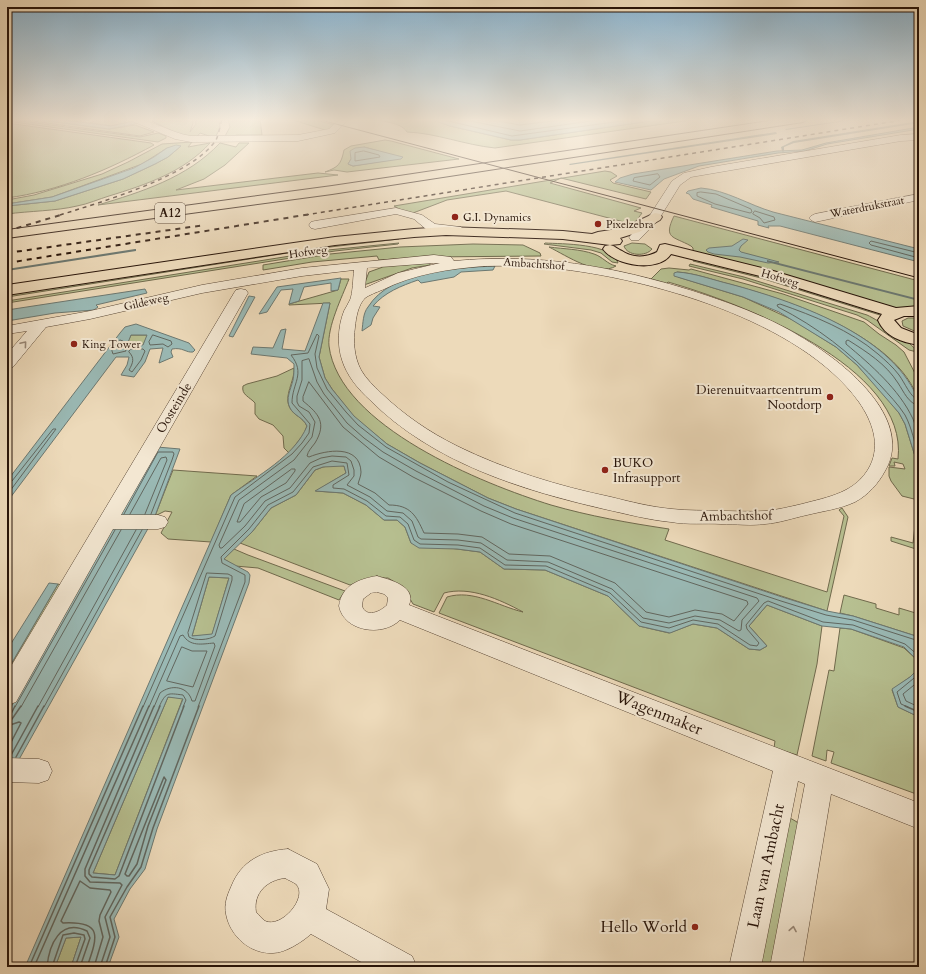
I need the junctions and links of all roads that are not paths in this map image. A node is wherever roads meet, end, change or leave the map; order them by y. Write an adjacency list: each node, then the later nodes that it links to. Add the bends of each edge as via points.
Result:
1 (456, 164): 5 (main road, A12)
2 (504, 164): 14 (main road, A12)
3 (749, 164): 6 (street, via 694,174 676,183)
4 (919, 197): 7 (street, Waterdrukstraat)
5 (79, 215): 8 (main road, A12); 10 (main road, A12)
6 (654, 218): 15 (main road, via 635,230 622,234); 16 (street); 17 (street)
7 (815, 218)
8 (21, 219)
9 (425, 222): 11 (street, Hofweg, via 418,216 396,211); 12 (street, Hofweg, via 436,229); 13 (street)
10 (7, 224)
11 (315, 225)
12 (470, 232): 13 (main road, Hofweg); 15 (main road, Hofweg)
13 (414, 233): 26 (main road, Hofweg, via 327,242)
14 (7, 234)
15 (564, 236): 18 (main road, Hofweg)
16 (652, 236)
17 (635, 237): 18 (main road); 19 (main road, via 654,240 663,245)
18 (612, 245): 20 (main road, via 613,252); 28 (main road, Hofweg, via 442,238 403,241 327,249)
19 (663, 253): 21 (main road); 30 (main road, Hofweg)
20 (623, 257): 21 (main road); 24 (street)
21 (639, 260): 24 (street)
22 (361, 265): 23 (street, Ambachtshof, via 434,260 446,260); 25 (street, Gildeweg); 27 (street, Ambachtshof)
23 (450, 265): 24 (street, Ambachtshof, via 516,262 561,265); 27 (street, Ambachtshof, via 398,277)
24 (625, 276): 27 (street, Ambachtshof, via 686,293 747,315 801,344 836,368 862,394 882,429 883,457 866,484 839,501 769,518 668,516 577,497 534,484 450,450 415,430 380,403 352,366 346,345 347,325)
25 (246, 287): 31 (street, Gildeweg, via 202,289); 36 (street, Oosteinde)
26 (7, 290)
27 (359, 296)
28 (7, 298)
29 (919, 311): 30 (main road, via 904,310)
30 (890, 316): 34 (main road, via 889,326 898,333)
31 (41, 324): 32 (street, Gildeweg); 35 (street, one-way to 31)
32 (12, 329): 33 (street, Gildeweg)
33 (7, 340)
34 (918, 341)
35 (7, 364)
36 (109, 522): 37 (street); 39 (street, Oosteinde)
37 (154, 522)
38 (398, 610): 40 (street, Wagenmaker)
39 (7, 695)
40 (788, 765): 43 (street, Wagenmaker); 47 (street, Laan van Ambacht)
41 (7, 770): 42 (street)
42 (39, 771)
43 (820, 778): 44 (street, Wagenmaker); 48 (street, one-way to 43)
44 (919, 816)
45 (308, 916): 46 (street)
46 (401, 967)
47 (745, 967)
48 (786, 967)

